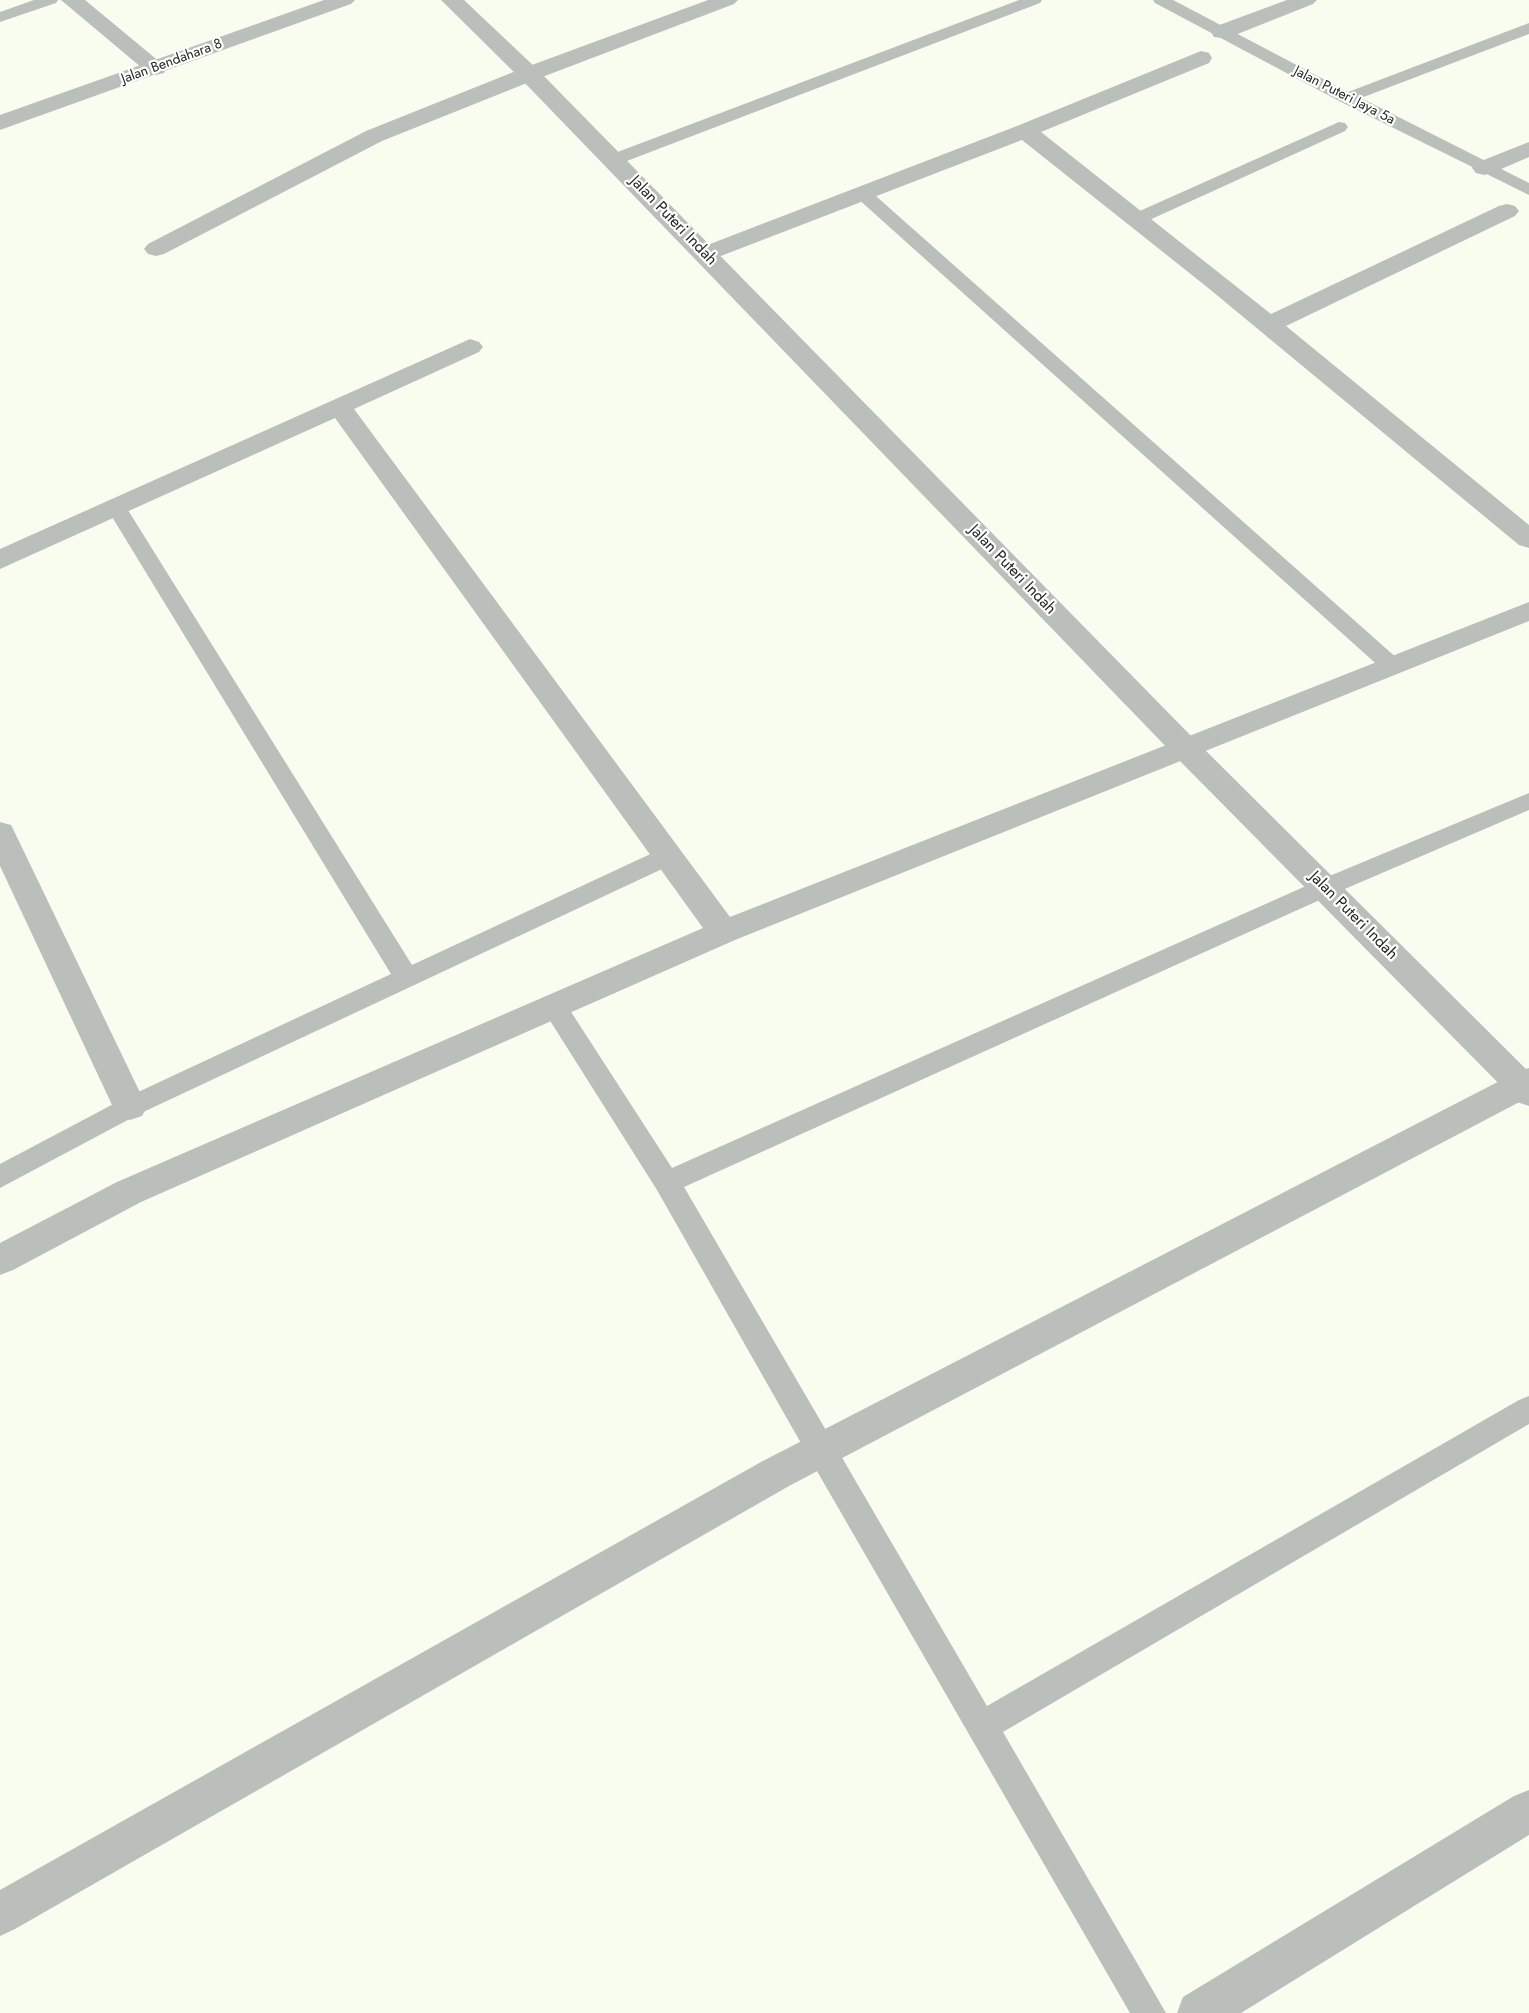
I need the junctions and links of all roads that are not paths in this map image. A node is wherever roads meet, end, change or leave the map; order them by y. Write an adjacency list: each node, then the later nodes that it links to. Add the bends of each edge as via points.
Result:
1 (50, 0): 9 (lane)
2 (72, 0): 13 (street)
3 (344, 0): 13 (street, Jalan Bendahara 8)
4 (727, 0): 14 (street)
5 (1034, 0): 20 (lane)
6 (1161, 0): 11 (lane, Jalan Puteri Jaya 5a)
7 (1306, 0): 11 (street)
8 (458, 5): 14 (street, Jalan Puteri Indah)
9 (0, 17)
10 (1529, 28): 15 (lane)
11 (1222, 32): 15 (lane, Jalan Puteri Jaya 5a)
12 (1201, 58): 18 (street)
13 (156, 68): 16 (street, Jalan Bendahara 8)
14 (529, 74): 20 (street, Jalan Puteri Indah); 26 (street, via 349,148)
15 (1347, 98): 21 (lane, Jalan Puteri Jaya 5a)
16 (0, 123)
17 (1339, 127): 25 (lane)
18 (1025, 131): 23 (street); 25 (street)
19 (1529, 149): 21 (street)
20 (613, 160): 27 (street, Jalan Puteri Indah)
21 (1484, 168): 22 (lane, Jalan Puteri Jaya 5a)
22 (1529, 190)
23 (862, 193): 27 (street); 35 (lane)
24 (1507, 211): 28 (street)
25 (1138, 218): 28 (street)
26 (156, 249)
27 (705, 254): 36 (street, Jalan Puteri Indah)
28 (1270, 324): 32 (street)
29 (470, 347): 30 (street)
30 (339, 406): 31 (street); 39 (street)
31 (116, 507): 33 (street); 42 (lane)
32 (1529, 539)
33 (0, 560)
34 (1529, 611): 35 (street)
35 (1391, 665): 36 (street)
36 (1186, 749): 40 (street, Jalan Puteri Indah); 41 (street)
37 (1529, 801): 40 (lane)
38 (0, 833): 45 (street)
39 (668, 856): 41 (street); 42 (lane)
40 (1324, 888): 44 (street, Jalan Puteri Indah); 47 (lane)
41 (724, 932): 43 (street)
42 (406, 977): 45 (lane)
43 (555, 1008): 47 (lane); 48 (street, via 129,1192)
44 (1526, 1086): 50 (street)
45 (130, 1107): 46 (lane)
46 (0, 1177)
47 (667, 1182): 50 (lane)
48 (0, 1260)
49 (1529, 1409): 51 (lane)
50 (819, 1450): 51 (lane); 53 (street)
51 (983, 1726): 54 (lane)
52 (1529, 1811): 55 (street)
53 (0, 1914)
54 (1149, 2013)
55 (1199, 2013)

